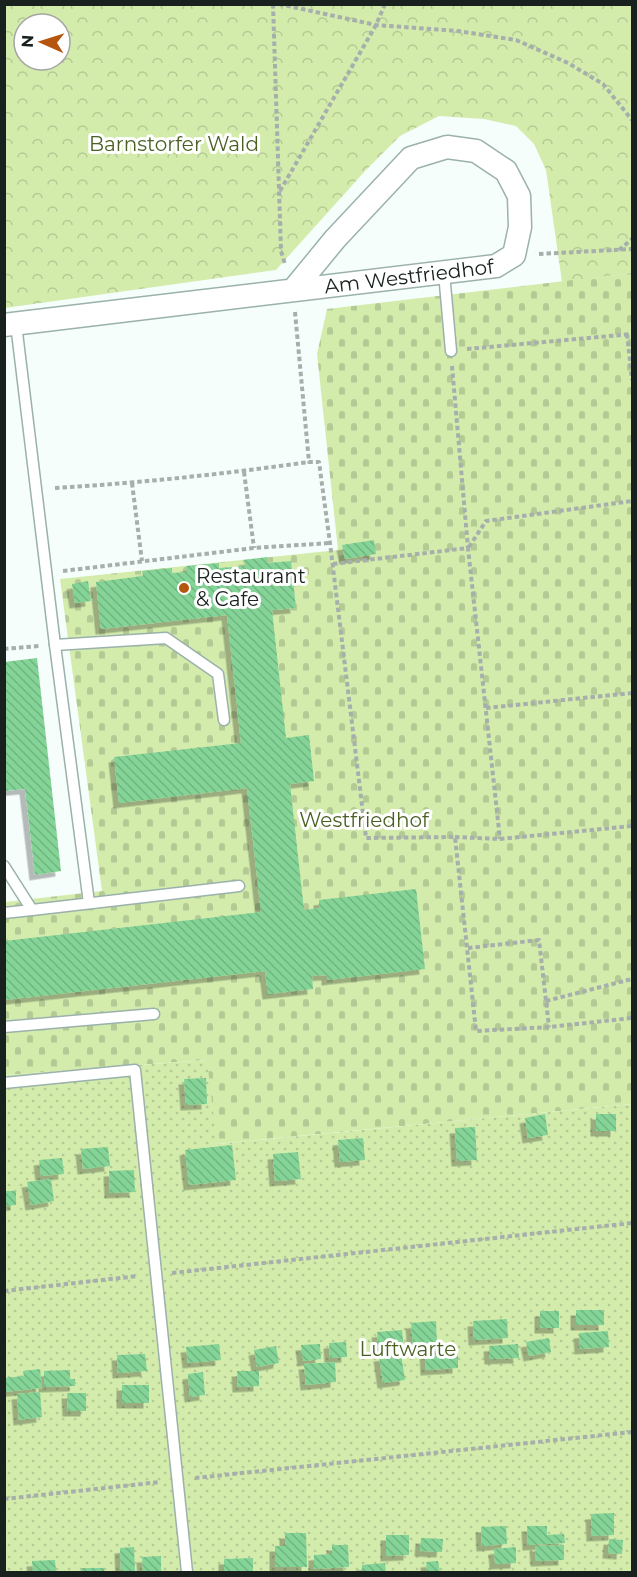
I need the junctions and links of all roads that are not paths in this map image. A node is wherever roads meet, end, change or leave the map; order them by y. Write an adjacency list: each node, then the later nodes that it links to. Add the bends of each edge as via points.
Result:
1 (444, 273): 2 (street, Am Westfriedhof); 2 (street, Am Westfriedhof, via 496,266 514,255 520,227 519,196 506,171 476,151 447,147 411,158); 4 (lane)
2 (294, 289): 3 (street, Am Westfriedhof)
3 (10, 324): 5 (lane, Am Westfriedhof)
4 (451, 351)
5 (55, 645): 6 (lane, via 166,638 218,674); 9 (lane, Am Westfriedhof)
6 (224, 720)
7 (4, 866): 10 (lane)
8 (239, 886): 9 (lane)
9 (89, 903): 10 (lane)
10 (32, 910): 11 (lane)
11 (4, 913)
12 (154, 1014): 13 (lane)
13 (4, 1027)
14 (4, 1083): 15 (lane, via 135,1070)
15 (187, 1572)

